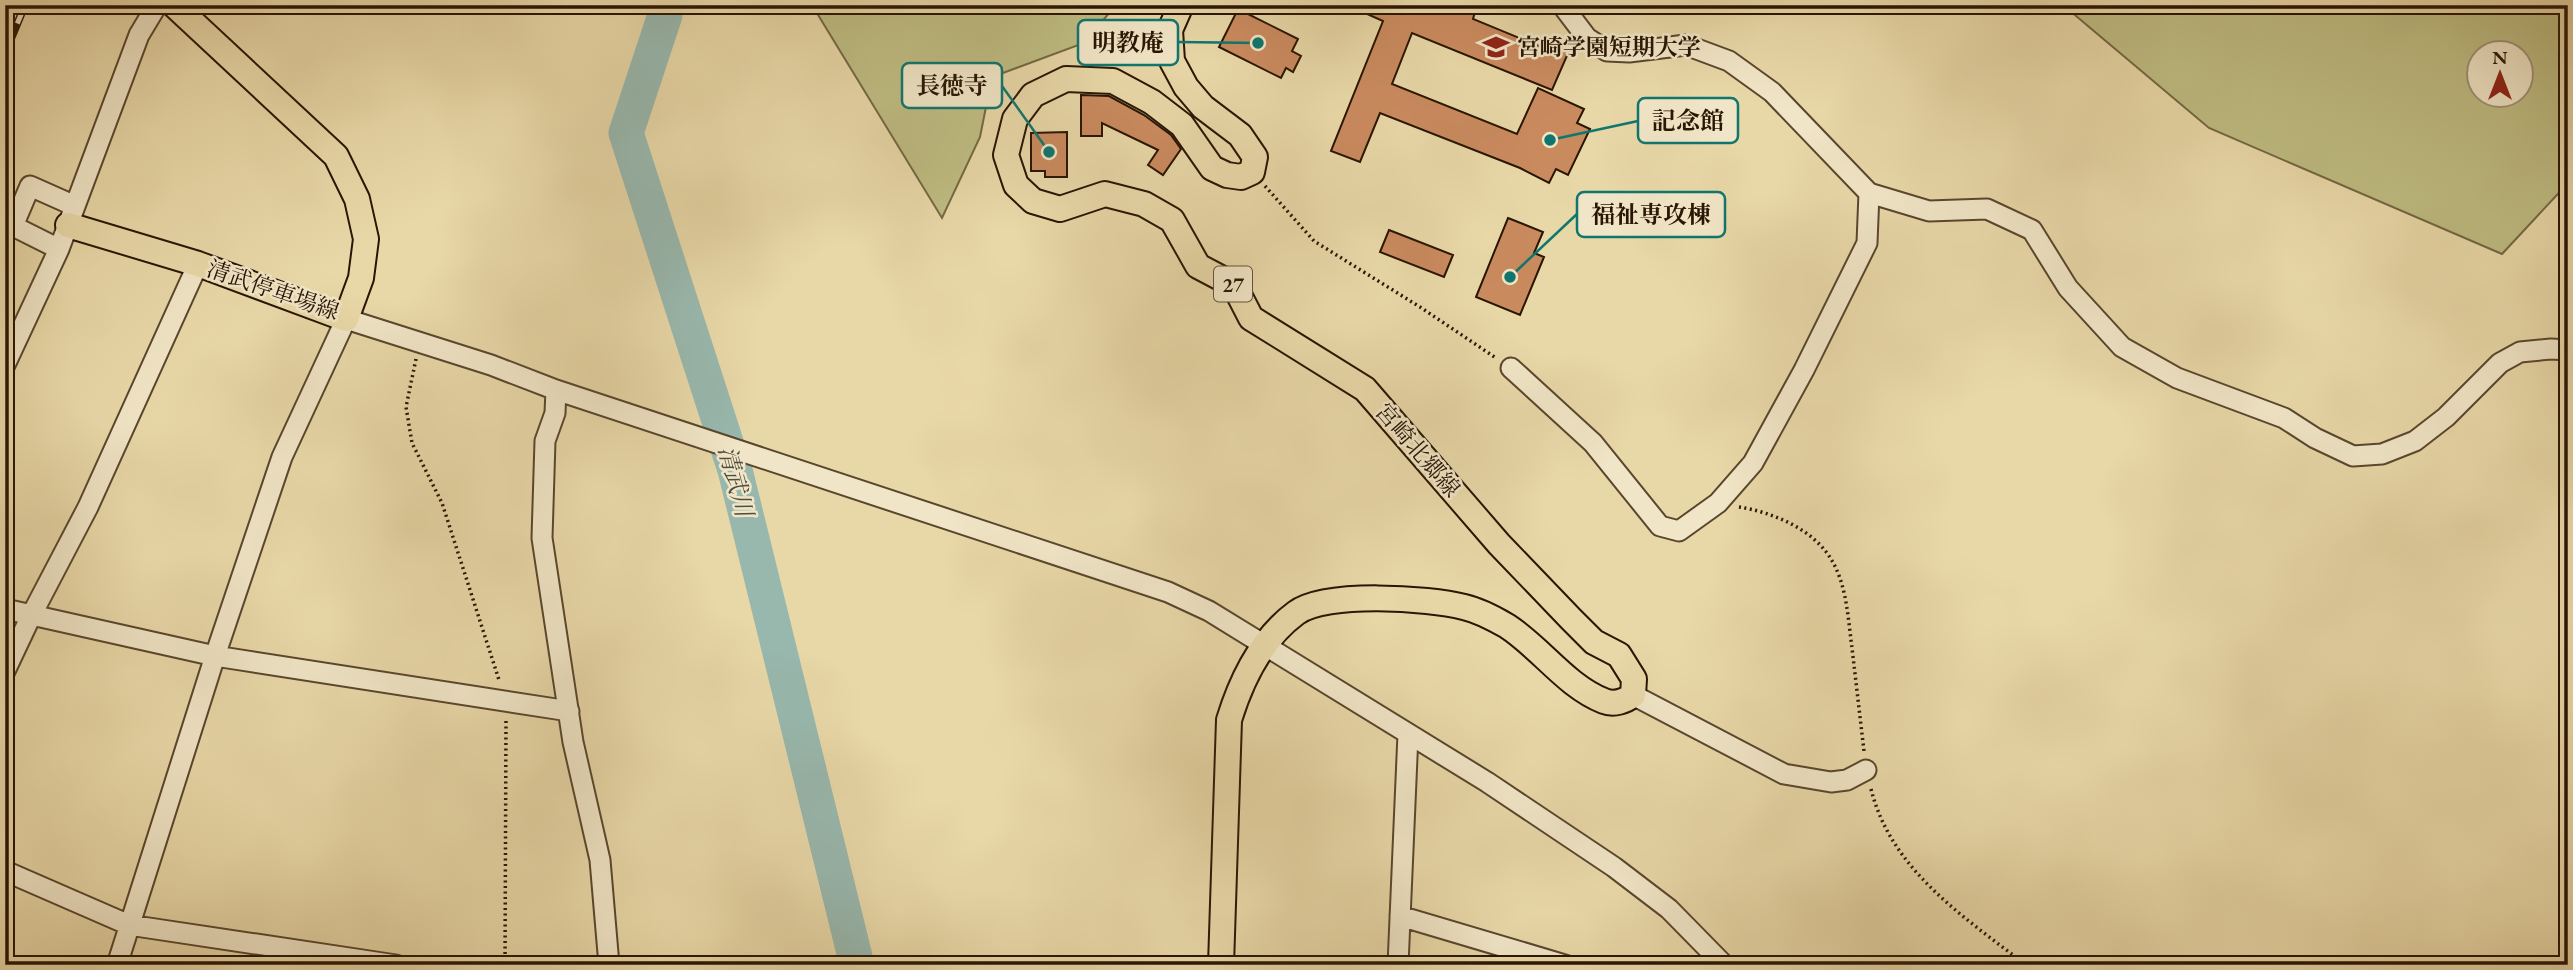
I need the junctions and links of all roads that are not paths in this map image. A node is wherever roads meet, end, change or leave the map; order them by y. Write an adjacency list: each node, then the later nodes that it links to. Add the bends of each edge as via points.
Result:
1 (157, 5): 6 (street, via 139,35)
2 (174, 5): 9 (main road, 清武停車場線, via 335,156 357,199 366,239 360,278)
3 (1181, 5): 19 (main road, 宮崎北郷線 / 27, via 1170,30 1172,61 1203,107 1240,135 1255,157 1252,172 1241,177 1212,168 1182,125 1113,81 1066,79 1034,95 1015,119 1006,155 1016,185 1033,201 1060,209 1105,194 1144,204 1172,220 1198,266 1234,285 1251,318 1365,389 1499,544 1594,642 1619,655 1634,679)
4 (1562, 5): 5 (street, via 1587,38 1607,51 1686,45 1730,61 1772,92)
5 (1869, 193): 10 (street, via 1929,211 1987,209 2032,230 2068,288 2122,347 2177,378 2284,418 2353,456 2382,454 2415,441 2500,363 2520,352); 12 (street, via 1867,243 1753,463 1718,503 1679,531 1660,526 1593,443)
6 (72, 215): 7 (street); 7 (street, via 30,186 13,226); 8 (main road, 清武停車場線)
7 (59, 249): 11 (street)
8 (198, 264): 9 (main road, 清武停車場線); 15 (street, via 88,507)
9 (346, 319): 13 (street); 17 (street, via 282,457)
10 (2568, 350)
11 (5, 365)
12 (1511, 368)
13 (556, 390): 16 (street, via 1168,592 1209,611); 20 (street, via 555,413 545,441 542,538)
14 (5, 610): 15 (street)
15 (31, 616): 17 (street); 18 (street)
16 (1264, 646): 19 (main road, via 1297,612 1335,600 1428,601 1465,607 1505,625 1578,687 1606,702 1625,701); 21 (street); 30 (main road, via 1240,687 1229,720)
17 (215, 656): 20 (street); 25 (street)
18 (5, 671)
19 (1633, 695): 22 (street, via 1784,774 1831,782)
20 (569, 711): 29 (street, via 600,860)
21 (1408, 734): 24 (street); 26 (street, via 1614,867 1669,909)
22 (1866, 770)
23 (5, 871): 25 (street)
24 (1400, 916): 31 (street); 32 (street)
25 (129, 925): 27 (street); 28 (street)
26 (1718, 963)
27 (117, 965)
28 (396, 965)
29 (609, 965)
30 (1221, 965)
31 (1398, 965)
32 (1565, 965)

